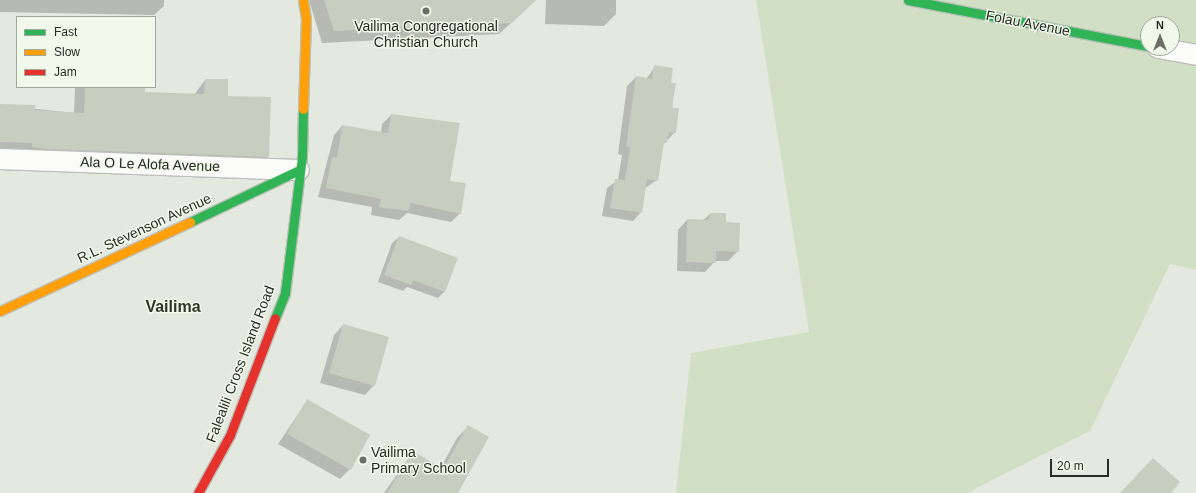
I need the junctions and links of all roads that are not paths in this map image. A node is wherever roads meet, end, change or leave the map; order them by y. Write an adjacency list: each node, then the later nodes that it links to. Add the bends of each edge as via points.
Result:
1 (303, 0): 7 (street, Falealili Cross Island Road, via 306,19)
2 (908, 0): 3 (street, Folau Avenue)
3 (1140, 44)
4 (1180, 52): 5 (street)
5 (1196, 55)
6 (0, 159): 7 (street, Ala O Le Alofa Avenue)
7 (299, 170): 8 (street, R.L. Stevenson Avenue); 9 (street, Falealili Cross Island Road, via 285,293 230,435)
8 (0, 311)
9 (202, 491)

